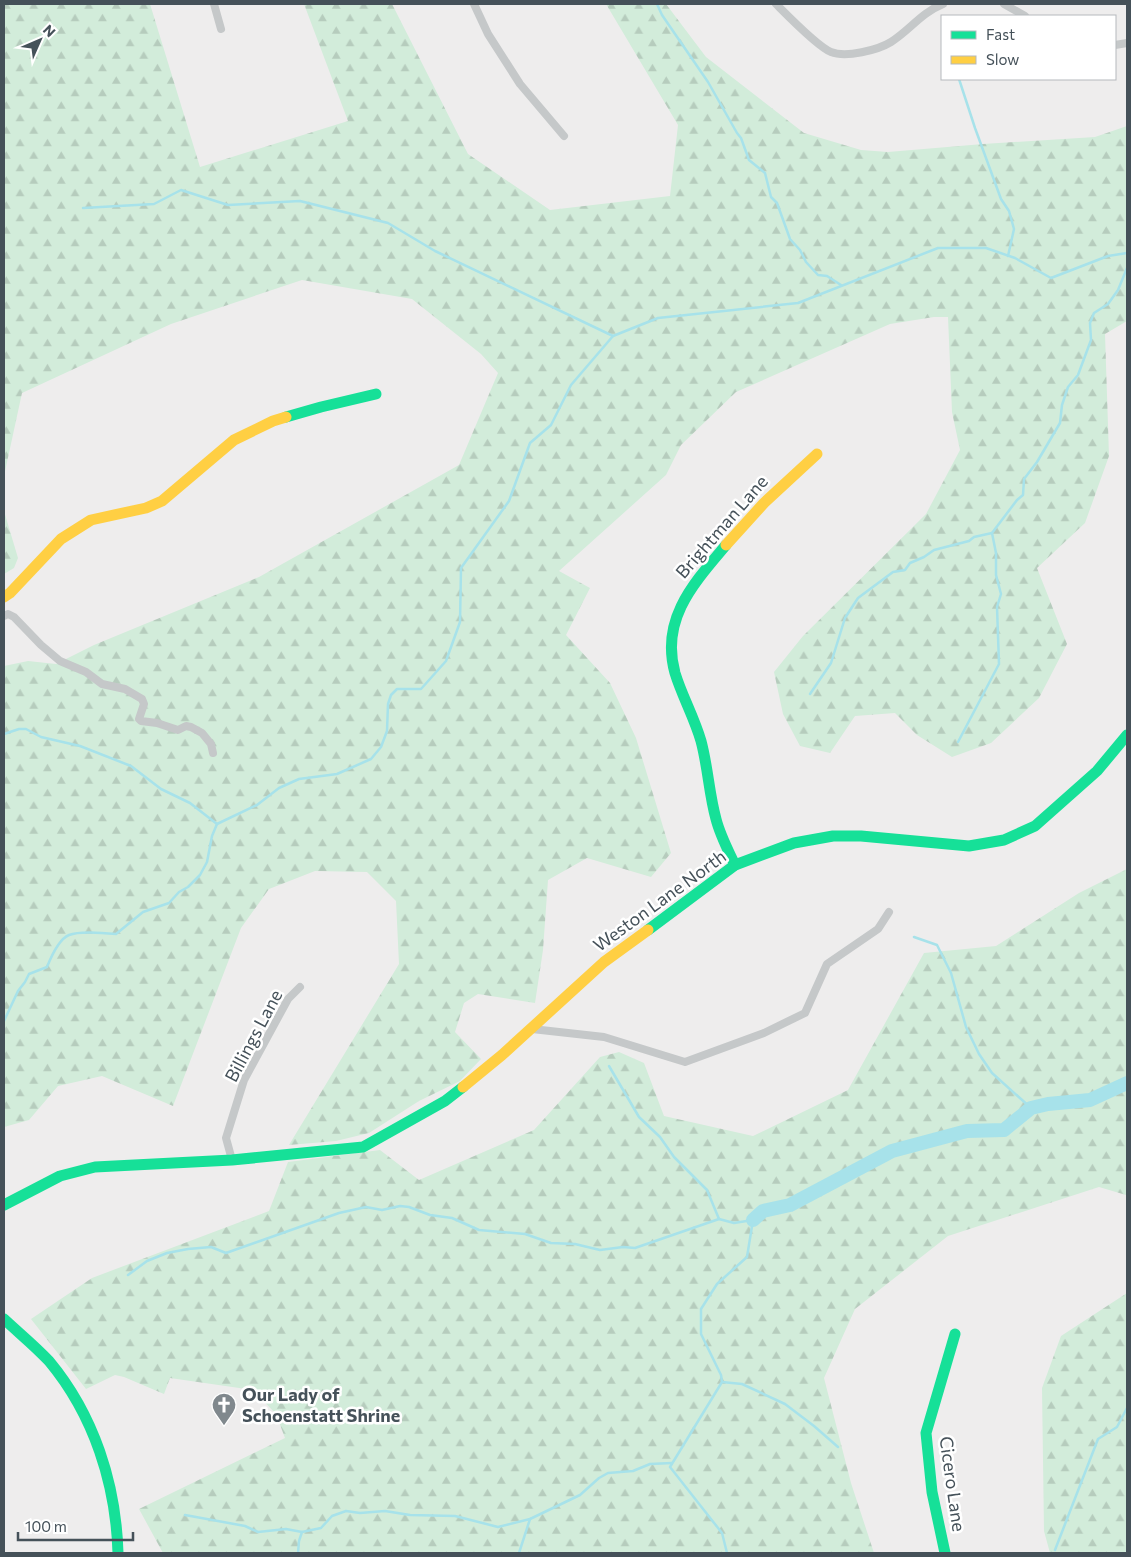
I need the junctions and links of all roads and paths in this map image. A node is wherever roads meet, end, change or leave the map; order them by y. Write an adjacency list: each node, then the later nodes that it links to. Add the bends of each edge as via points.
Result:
1 (214, 4): 7 (street)
2 (474, 4): 8 (street, via 488,34 520,84)
3 (776, 4): 4 (street, via 819,44 831,52 848,54 891,42 931,9)
4 (943, 4)
5 (1004, 4): 6 (street)
6 (1023, 15)
7 (221, 29)
8 (564, 136)
9 (376, 394): 11 (street, via 273,421 234,440 162,501 146,508 91,520 61,539)
10 (817, 454): 15 (street, Brightman Lane, via 764,504 694,582 678,609 673,628 671,650 675,672 701,742 716,819)
11 (7, 595)
12 (4, 616): 14 (street, via 14,617 60,661 86,672 102,684 126,689 142,699 141,721 178,730 191,727 207,738)
13 (1127, 735): 15 (street, Weston Lane North, via 1097,771 1035,826 1004,840 969,846 833,836 794,843)
14 (213, 753)
15 (735, 865): 18 (street, Weston Lane North, via 604,962)
16 (889, 912): 18 (street, via 878,929 827,964 805,1013 764,1033 685,1062 604,1037)
17 (300, 987): 19 (street, Billings Lane, via 288,999 244,1080 226,1138)
18 (532, 1028): 19 (street, Weston Lane North, via 445,1101 363,1147)
19 (232, 1160): 20 (street, Weston Lane North, via 95,1167 60,1176)
20 (4, 1205)
21 (4, 1319): 23 (street, via 48,1361 70,1390 99,1448 114,1500)
22 (955, 1334): 24 (street, Cicero Lane, via 926,1433 932,1492)
23 (118, 1553)
24 (945, 1553)

